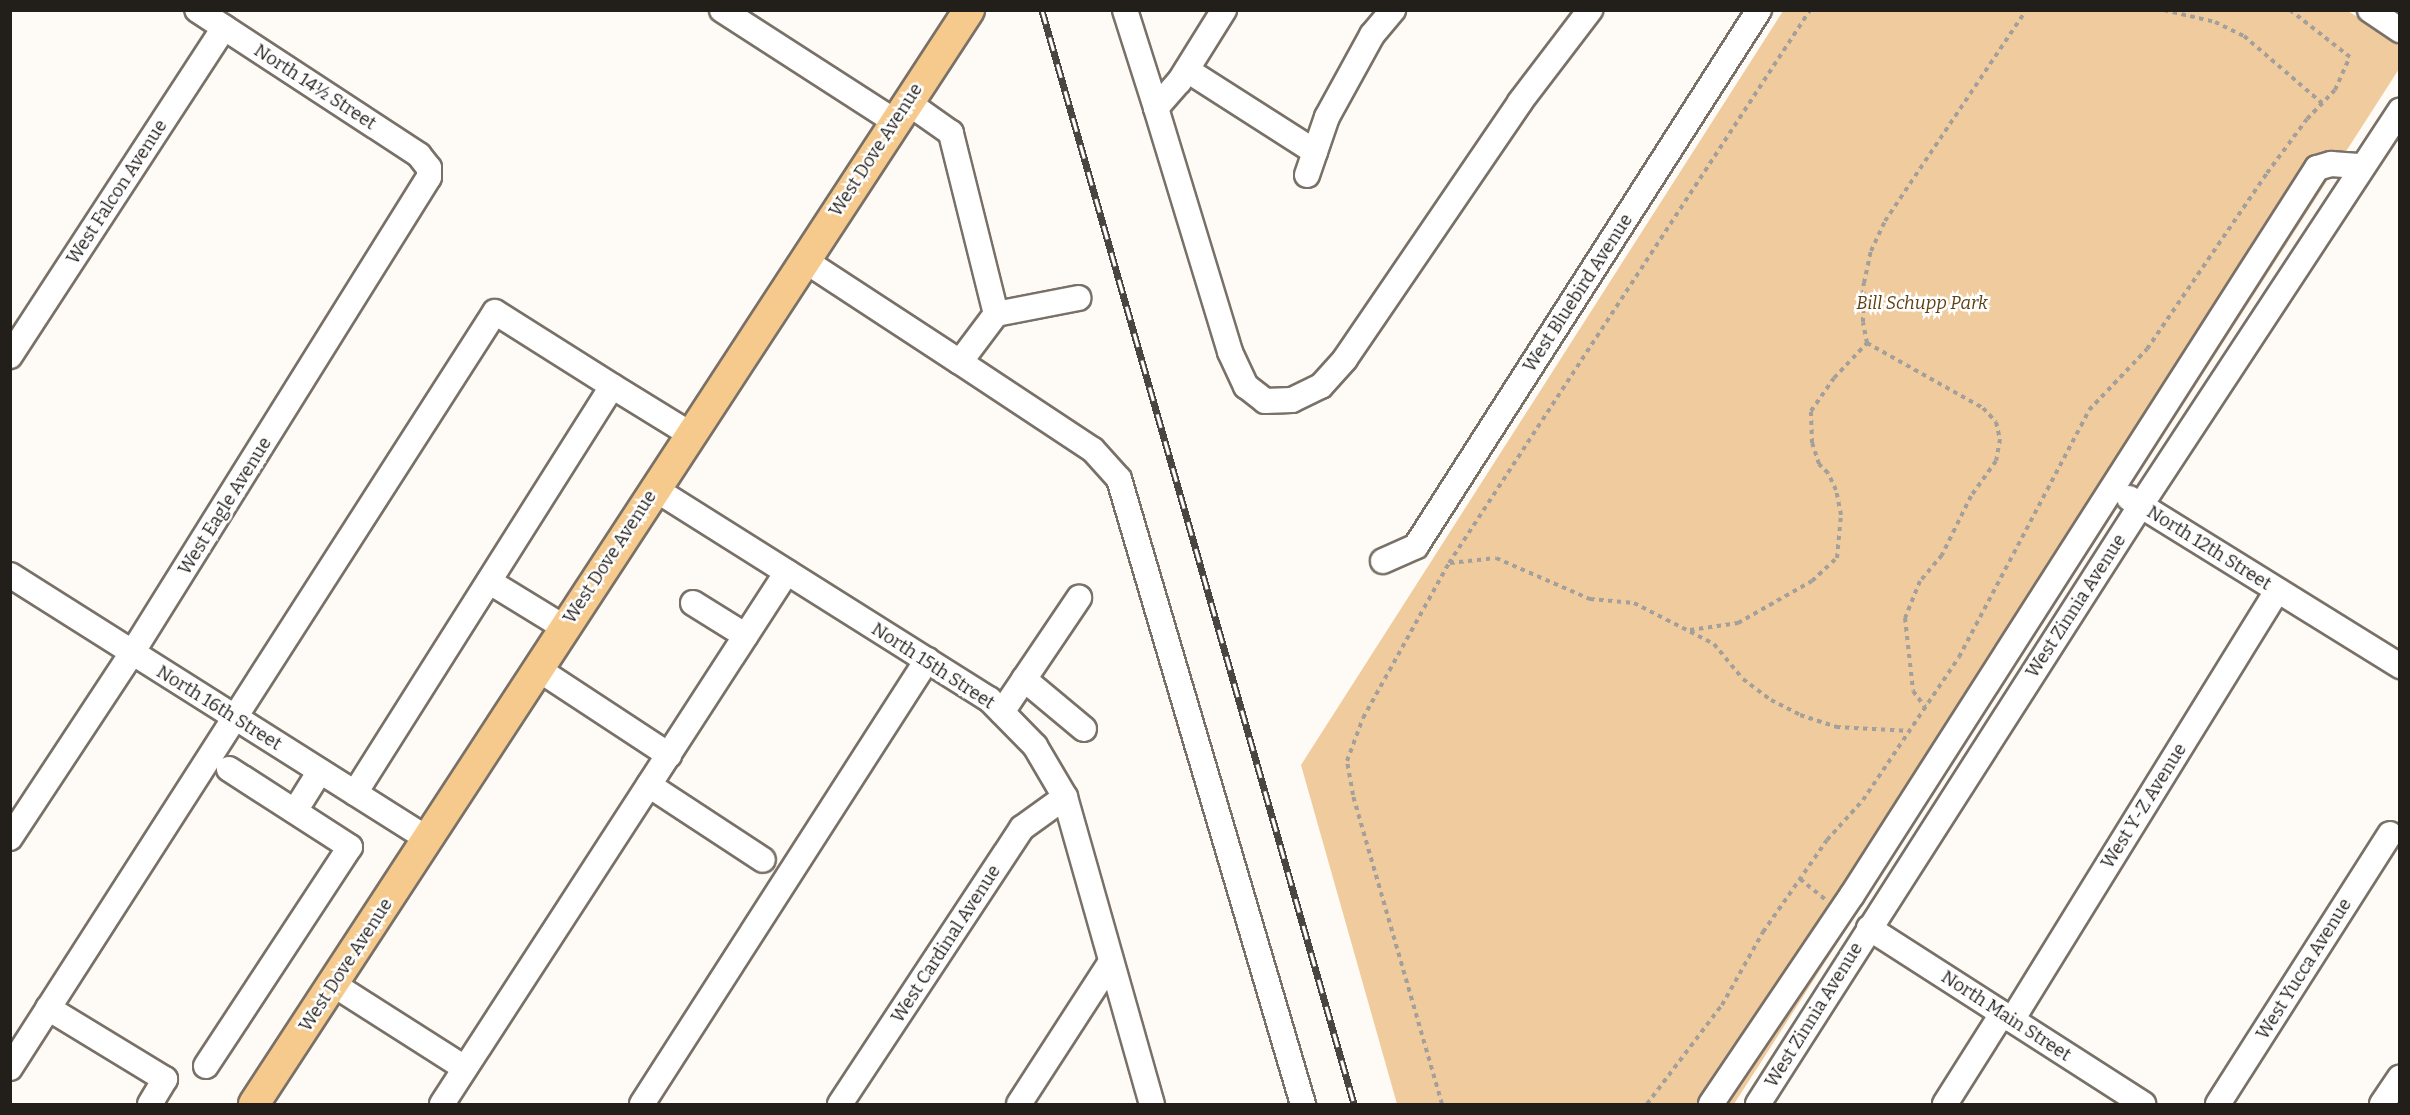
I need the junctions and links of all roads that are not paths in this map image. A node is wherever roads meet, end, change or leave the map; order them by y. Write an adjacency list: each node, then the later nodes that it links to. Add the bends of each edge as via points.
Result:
1 (197, 10): 10 (street, North 14½ Street)
2 (722, 10): 15 (street)
3 (969, 10): 15 (main road, West Dove Avenue)
4 (1125, 10): 13 (street)
5 (1224, 10): 12 (street)
6 (1393, 10): 16 (street, via 1372,35 1327,117)
7 (1590, 10): 13 (street, via 1520,102 1345,359 1321,386 1292,400 1265,401 1246,386 1230,352)
8 (1759, 10): 30 (street, West Bluebird Avenue, via 1416,546)
9 (2370, 10): 11 (street)
10 (224, 28): 18 (street, North 14½ Street, via 411,150); 23 (street, West Falcon Avenue)
11 (2400, 30)
12 (1187, 70): 13 (street); 16 (street)
13 (1156, 108)
14 (2400, 110): 17 (street, West Zinnia Avenue)
15 (900, 111): 20 (main road, West Dove Avenue); 22 (street, via 951,133)
16 (1315, 152): 19 (street)
17 (2362, 166): 27 (street, via 2331,164 2317,168); 29 (street, West Zinnia Avenue)
18 (429, 168): 39 (street, West Eagle Avenue, via 419,198)
19 (1307, 176)
20 (804, 260): 24 (street); 26 (main road, West Dove Avenue)
21 (1078, 298): 22 (street)
22 (996, 314): 24 (street)
23 (10, 356)
24 (960, 362): 74 (street, via 1093,450 1119,478)
25 (612, 386): 26 (street); 33 (street); 45 (street, via 495,312)
26 (690, 434): 28 (main road, West Dove Avenue)
27 (2110, 487): 29 (street, North 12th Street); 75 (street, via 1841,911)
28 (655, 489): 31 (street, North 15th Street); 37 (main road, West Dove Avenue)
29 (2141, 505): 34 (street, North 12th Street); 58 (street, West Zinnia Avenue)
30 (1383, 561)
31 (787, 572): 38 (street); 40 (street, North 15th Street)
32 (10, 575): 39 (street, North 16th Street)
33 (490, 582): 37 (street); 51 (street)
34 (2277, 591): 41 (street, North 12th Street); 62 (street, West Y-Z Avenue)
35 (1079, 598): 43 (street)
36 (693, 603): 38 (street)
37 (565, 628): 42 (main road, West Dove Avenue)
38 (746, 636): 47 (street)
39 (132, 653): 45 (street, North 16th Street); 55 (street, West Eagle Avenue)
40 (927, 660): 44 (street, North 15th Street, via 989,699); 70 (street)
41 (2400, 666)
42 (538, 669): 47 (street); 56 (main road, West Dove Avenue)
43 (1024, 679): 44 (street); 46 (street)
44 (1002, 712): 52 (street, North 15th Street, via 1035,746)
45 (236, 718): 49 (street, North 16th Street); 61 (street)
46 (1084, 729)
47 (669, 755): 50 (street)
48 (229, 769): 53 (street)
49 (320, 771): 51 (street, North 16th Street); 53 (street)
50 (649, 786): 57 (street); 65 (street)
51 (355, 793): 56 (street, North 16th Street)
52 (1065, 797): 59 (street, North 15th Street); 71 (street, West Cardinal Avenue, via 1022,828)
53 (295, 811): 63 (street, via 350,847)
54 (2390, 834): 79 (street, West Yucca Avenue)
55 (10, 838)
56 (429, 839): 60 (main road, West Dove Avenue)
57 (763, 860)
58 (1869, 928): 62 (street, North Main Street); 76 (street, West Zinnia Avenue)
59 (1111, 962): 72 (street); 73 (street, North 15th Street)
60 (333, 984): 65 (street); 68 (main road, West Dove Avenue)
61 (48, 1008): 64 (street); 67 (street, via 165,1079)
62 (2007, 1017): 77 (street, West Y-Z Avenue); 78 (street, North Main Street)
63 (206, 1066)
64 (10, 1068)
65 (465, 1068): 69 (street)
66 (2400, 1077): 80 (street)
67 (150, 1104)
68 (254, 1104)
69 (442, 1104)
70 (642, 1104)
71 (840, 1104)
72 (1019, 1104)
73 (1152, 1104)
74 (1303, 1104)
75 (1712, 1104)
76 (1758, 1104)
77 (1945, 1104)
78 (2143, 1104)
79 (2218, 1104)
80 (2382, 1104)

